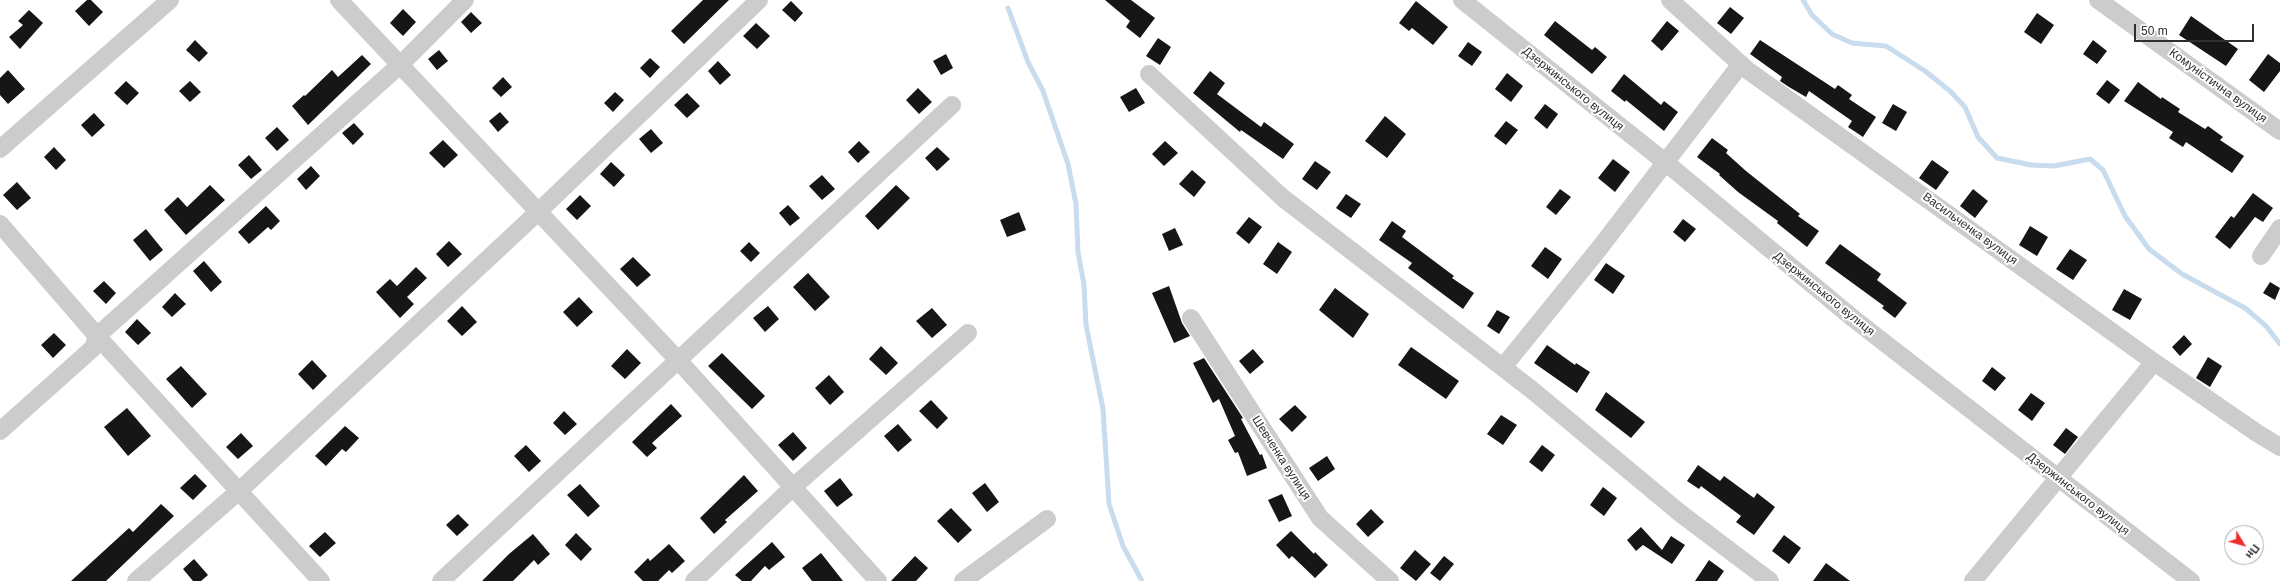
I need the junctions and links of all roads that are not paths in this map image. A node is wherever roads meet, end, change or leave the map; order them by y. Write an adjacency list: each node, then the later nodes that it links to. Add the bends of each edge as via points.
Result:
1 (170, 0): 13 (street)
2 (339, 0): 8 (street)
3 (465, 0): 8 (street)
4 (759, 0): 15 (street)
5 (1462, 0): 14 (street, Дзержинського вулиця)
6 (1670, 0): 9 (street, Васильченка вулиця)
7 (2098, 0): 12 (street, Комуністична вулиця)
8 (401, 64): 15 (street); 21 (street)
9 (1741, 64): 14 (street); 23 (street, Васильченка вулиця)
10 (1150, 74): 24 (street, via 1283,198)
11 (952, 104): 22 (street)
12 (2280, 131)
13 (0, 149)
14 (1665, 162): 24 (street); 27 (street, Дзержинського вулиця, via 1854,319)
15 (538, 212): 22 (street); 29 (street)
16 (0, 224): 21 (street)
17 (2280, 228): 18 (street)
18 (2261, 256)
19 (1191, 318): 37 (street, Шевченка вулиця, via 1320,518)
20 (968, 333): 28 (street)
21 (97, 336): 25 (street, via 94,348); 29 (street)
22 (676, 359): 28 (street); 33 (street)
23 (2154, 362): 26 (street, Васильченка вулиця); 27 (street)
24 (1503, 367): 38 (street, via 1680,513)
25 (0, 431)
26 (2280, 447)
27 (2056, 478): 39 (street); 40 (street, Дзержинського вулиця)
28 (792, 488): 34 (street); 35 (street)
29 (239, 491): 31 (street); 32 (street)
30 (1047, 519): 36 (street)
31 (136, 581)
32 (322, 581)
33 (441, 581)
34 (694, 581)
35 (878, 581)
36 (963, 581)
37 (1390, 581)
38 (1770, 581)
39 (1973, 581)
40 (2191, 581)

